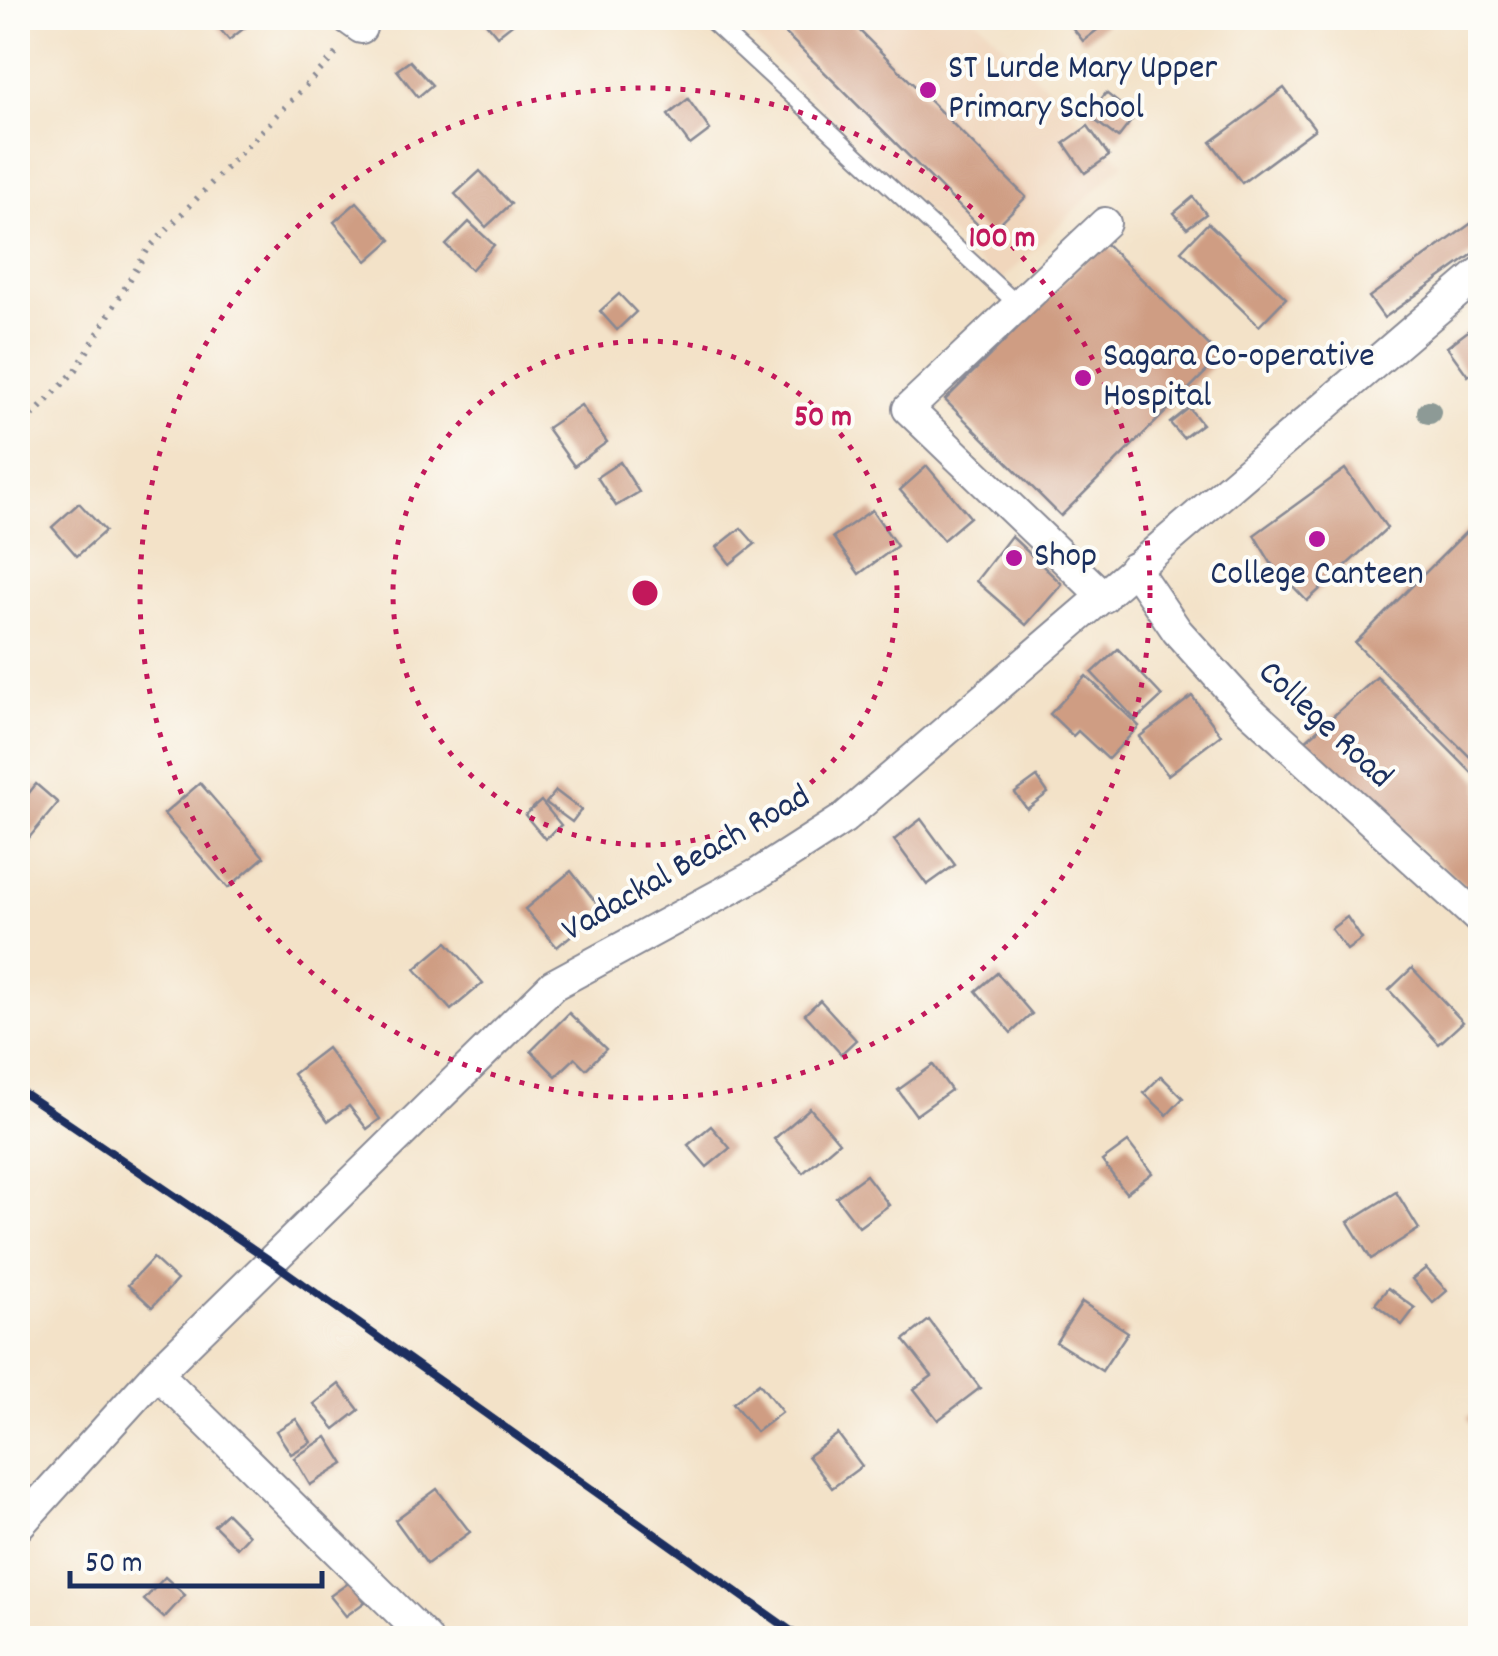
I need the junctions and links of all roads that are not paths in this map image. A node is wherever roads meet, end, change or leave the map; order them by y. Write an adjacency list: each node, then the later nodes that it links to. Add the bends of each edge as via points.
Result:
1 (708, 18): 4 (lane)
2 (1105, 222): 4 (street)
3 (1480, 273): 5 (street, Vadackal Beach Road)
4 (1017, 304): 6 (street, via 908,409)
5 (1134, 568): 6 (street, Vadackal Beach Road); 7 (street, College Road, via 1177,631 1244,705)
6 (1104, 598): 8 (street, Vadackal Beach Road, via 843,819 756,876 553,985)
7 (1480, 920)
8 (157, 1373): 9 (street, Vadackal Beach Road); 10 (street)
9 (18, 1526)
10 (426, 1638)

